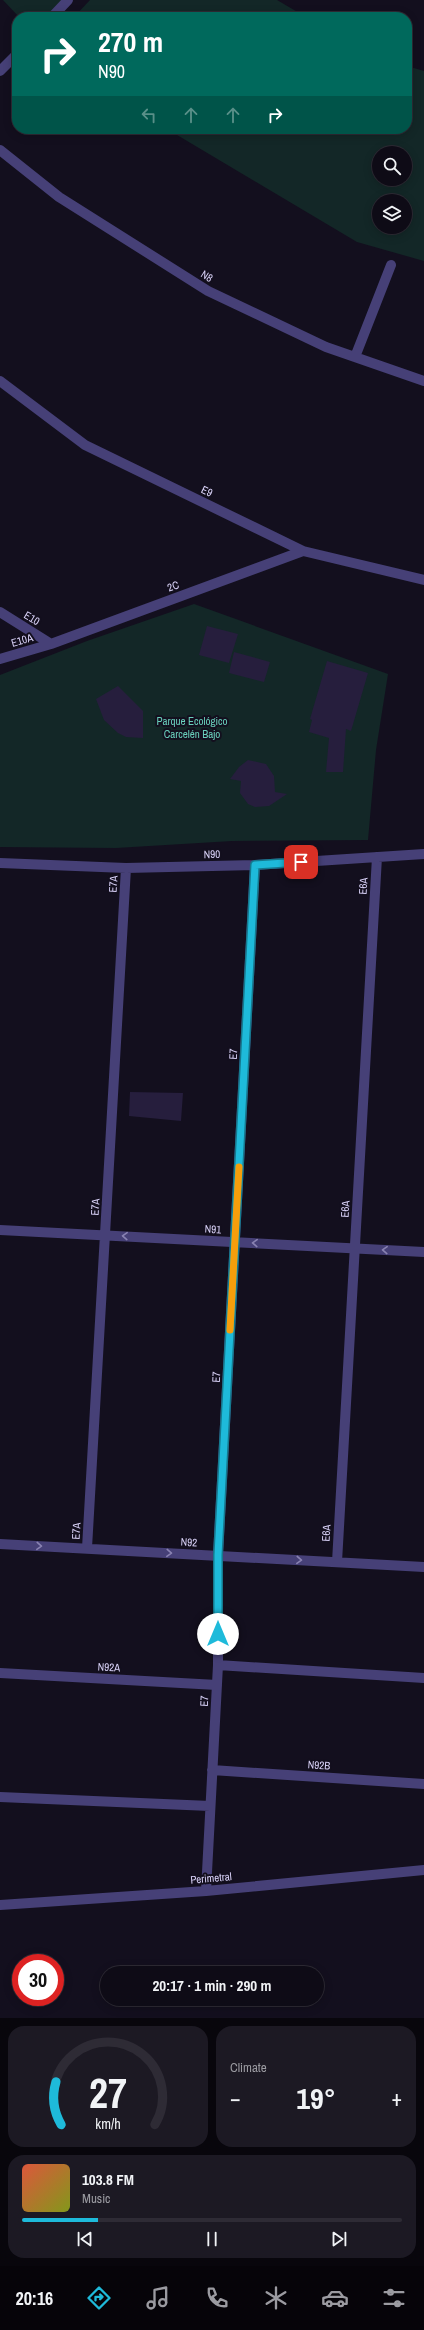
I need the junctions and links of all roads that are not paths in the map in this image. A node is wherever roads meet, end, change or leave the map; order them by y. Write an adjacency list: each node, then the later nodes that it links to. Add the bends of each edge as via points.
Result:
1 (68, 0): 2 (street)
2 (57, 12)
3 (12, 59): 4 (street)
4 (0, 71)
5 (0, 150): 7 (street, N8, via 59,196 208,291 326,347)
6 (391, 265): 7 (street)
7 (355, 357): 9 (street, N8)
8 (0, 381): 10 (street, E9, via 85,445)
9 (424, 381)
10 (303, 551): 11 (street, E9); 13 (street, 2C)
11 (424, 580)
12 (0, 612): 13 (street, E10)
13 (51, 644): 14 (street, E10A)
14 (0, 659)
15 (424, 854): 16 (street, N90)
16 (377, 857): 18 (street, N90); 23 (street, E6A)
17 (0, 863): 19 (street, N90)
18 (255, 865): 19 (street, N90); 22 (street, E7)
19 (126, 868): 21 (street, E7A)
20 (0, 1230): 21 (street, N91)
21 (105, 1235): 22 (street, N91, one-way to 21); 26 (street, E7A)
22 (235, 1242): 23 (street, N91, one-way to 22); 27 (street, E7)
23 (354, 1248): 24 (street, N91, one-way to 23); 28 (street, E6A)
24 (424, 1252)
25 (0, 1544): 26 (street, N92, one-way to 26)
26 (87, 1548): 27 (street, N92, one-way to 27)
27 (218, 1555): 28 (street, N92, one-way to 28); 30 (street, E7)
28 (337, 1562): 29 (street, N92)
29 (424, 1567)
30 (218, 1665): 32 (street); 33 (street, E7)
31 (0, 1673): 33 (street, N92A)
32 (424, 1678)
33 (217, 1684): 34 (street, E7)
34 (212, 1770): 35 (street, N92B); 37 (street, E7)
35 (424, 1784)
36 (0, 1797): 37 (street)
37 (210, 1806): 39 (street, E7)
38 (424, 1870): 39 (street, Perimetral)
39 (206, 1891): 40 (street, Perimetral)
40 (0, 1905)

